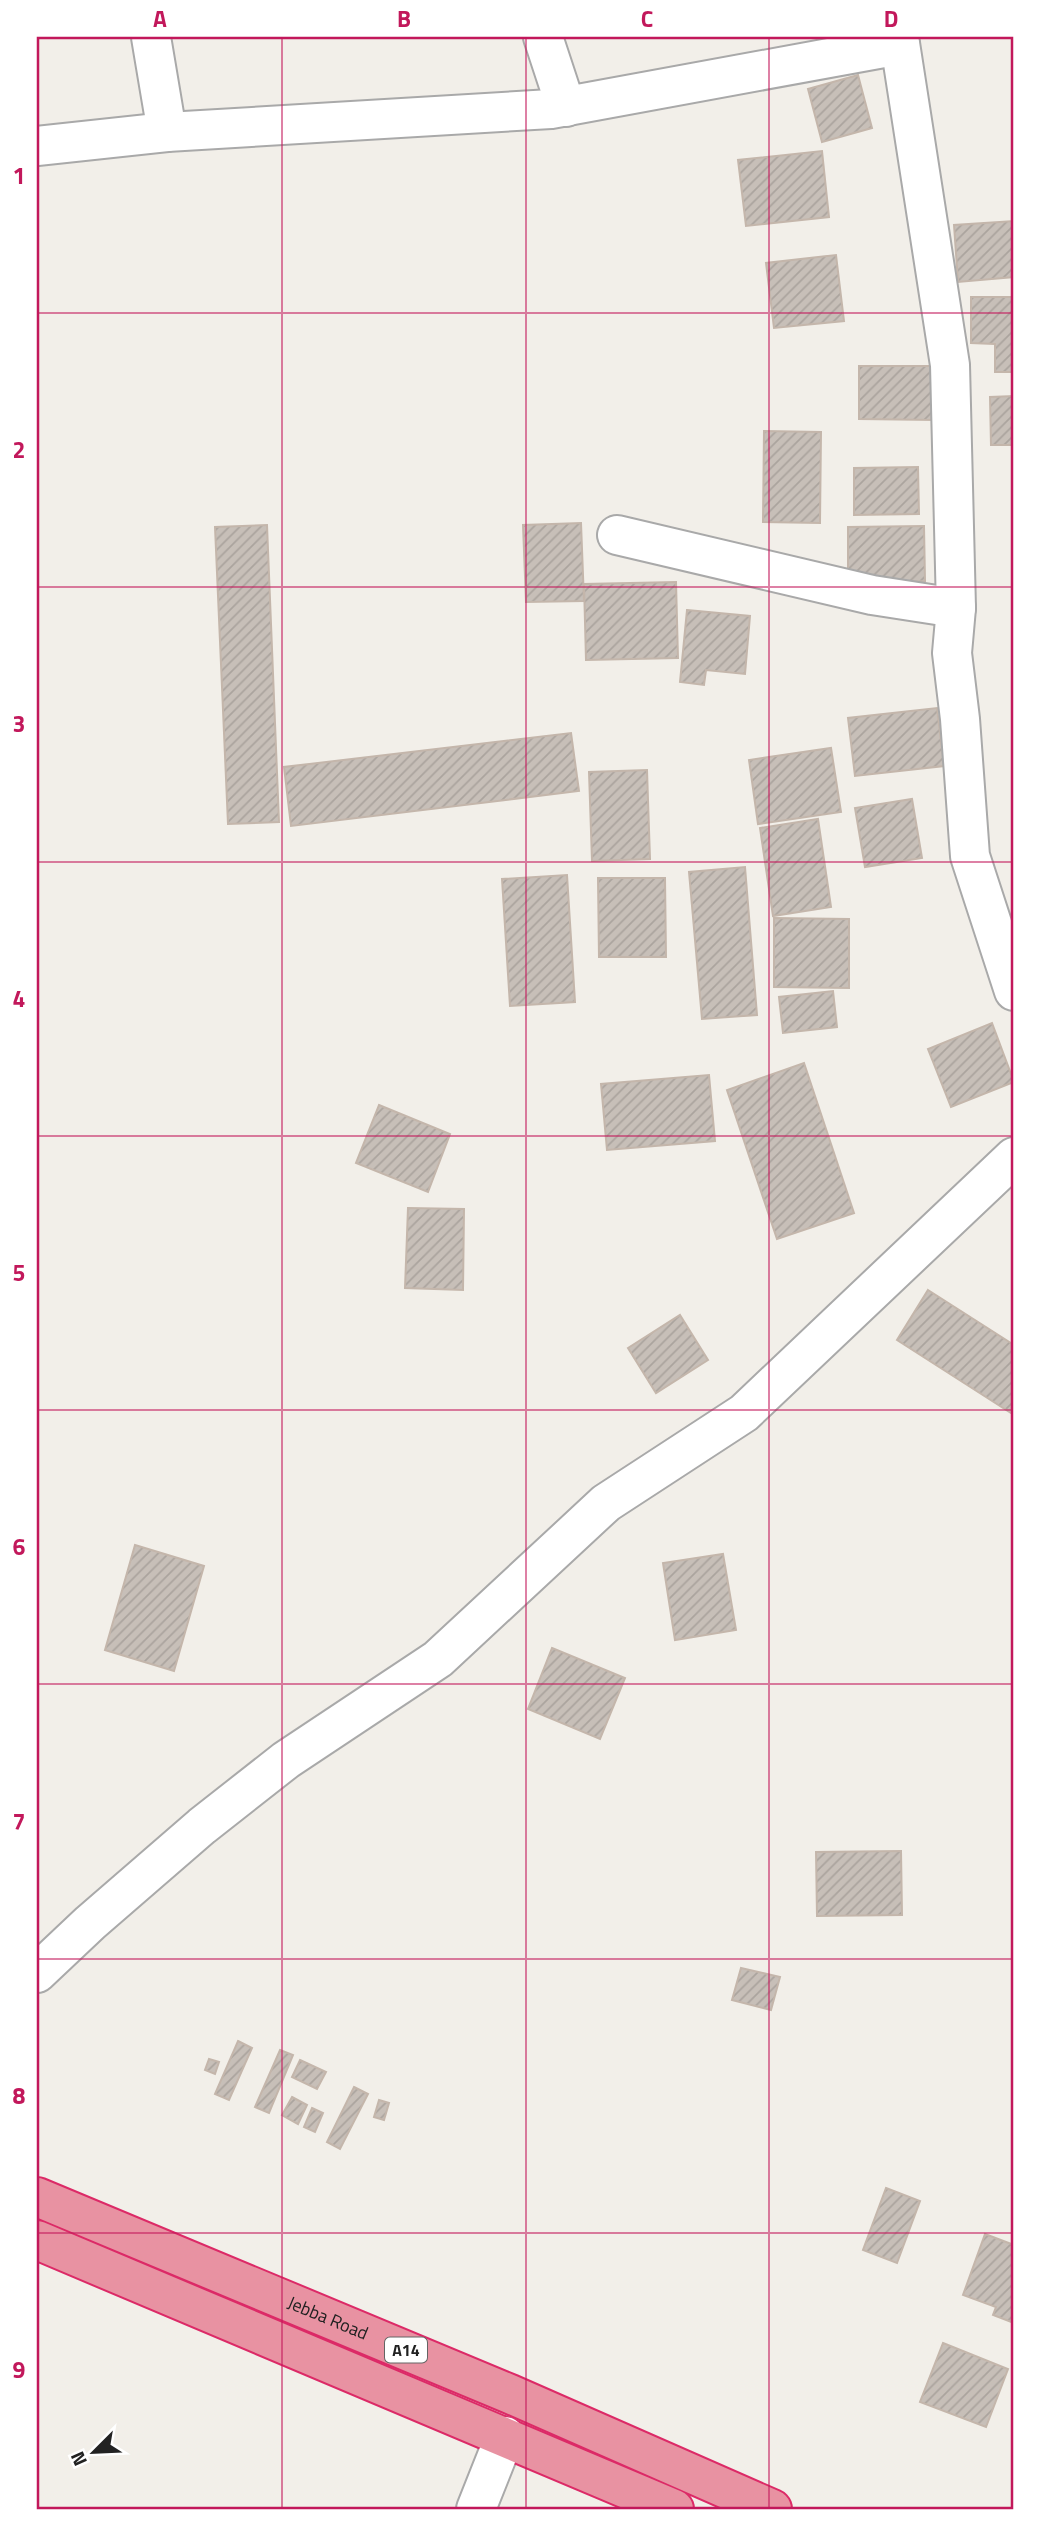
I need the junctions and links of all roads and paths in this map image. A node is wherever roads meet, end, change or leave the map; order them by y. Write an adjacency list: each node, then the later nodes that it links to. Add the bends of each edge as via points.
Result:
1 (151, 37): 5 (street)
2 (543, 37): 4 (street)
3 (899, 41): 4 (street); 8 (street, via 950,365)
4 (566, 107): 5 (street)
5 (167, 132): 6 (street)
6 (37, 146)
7 (617, 535): 8 (street, via 872,595)
8 (956, 607): 9 (street, via 952,653 970,856)
9 (1014, 991)
10 (1014, 1157): 11 (street, via 744,1413 606,1503 438,1659 275,1769 202,1826)
11 (37, 1973)
12 (37, 2197): 17 (highway, Jebba Road / A14)
13 (37, 2240): 14 (highway, A14)
14 (505, 2436): 15 (street); 16 (highway, A14)
15 (476, 2509)
16 (674, 2509)
17 (772, 2509)

